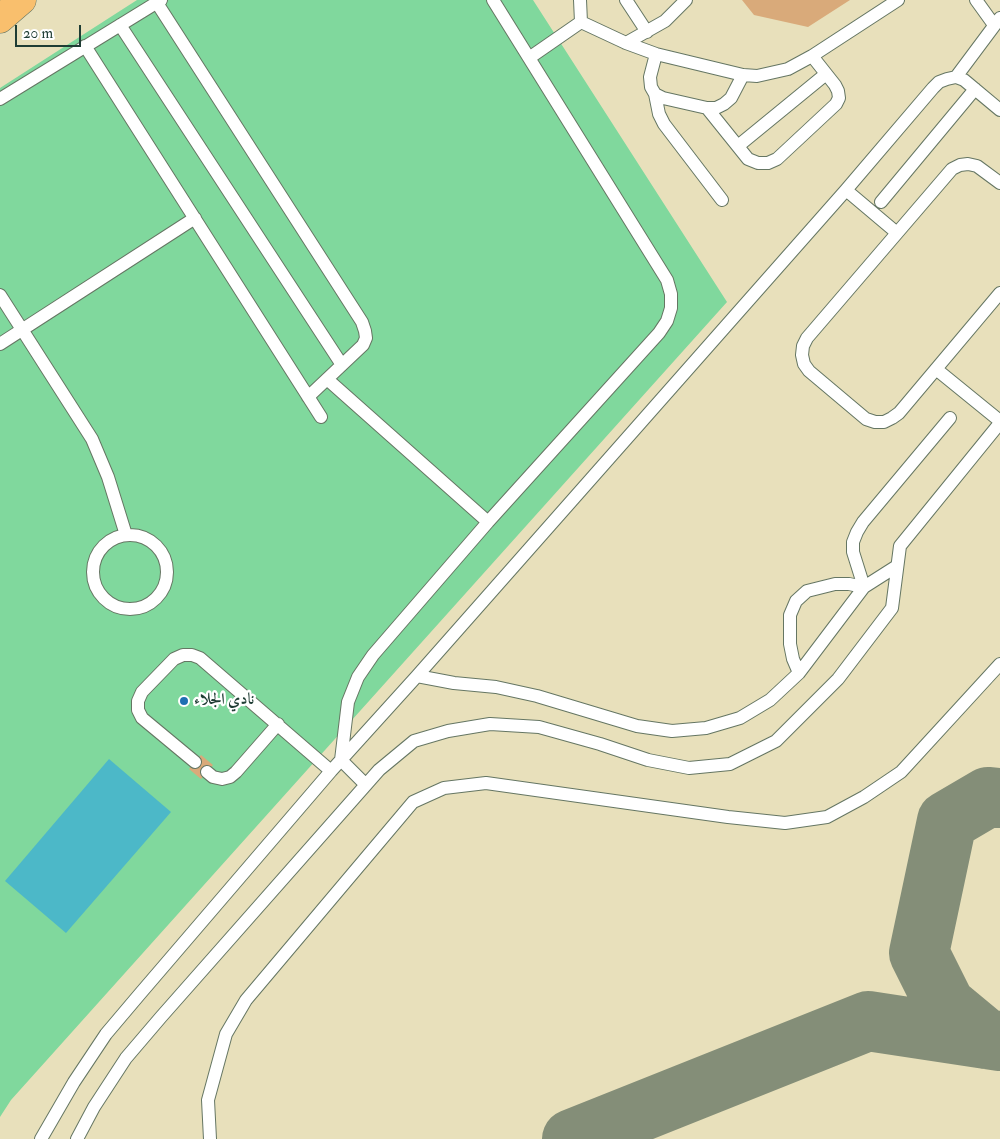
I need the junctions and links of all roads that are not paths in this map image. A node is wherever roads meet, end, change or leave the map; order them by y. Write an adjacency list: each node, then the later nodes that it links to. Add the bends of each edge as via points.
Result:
1 (22, 0): 9 (highway)
2 (492, 0): 18 (lane)
3 (580, 0): 10 (lane)
4 (626, 0): 13 (lane)
5 (686, 0): 13 (lane, via 666,21)
6 (898, 0): 17 (lane)
7 (976, 0): 11 (lane)
8 (159, 1): 12 (lane); 38 (lane, via 362,322 366,338 363,346)
9 (0, 19)
10 (581, 22): 14 (lane); 18 (lane)
11 (997, 22): 21 (lane)
12 (120, 25): 15 (lane); 38 (lane)
13 (646, 32): 14 (lane)
14 (626, 43): 16 (lane)
15 (85, 46): 24 (lane); 32 (lane)
16 (656, 54): 20 (lane); 23 (lane, via 650,78)
17 (812, 56): 19 (lane); 20 (lane, via 788,69 758,76)
18 (529, 58): 45 (lane, via 667,280 671,308 659,333)
19 (826, 74): 27 (lane); 27 (lane, via 838,91 836,104 777,159 758,163 748,159)
20 (743, 75): 25 (lane, via 731,98 716,108)
21 (956, 78): 22 (lane); 29 (lane, via 947,79 933,88)
22 (975, 89): 26 (lane); 31 (lane)
23 (655, 94): 25 (lane); 30 (lane, via 664,124)
24 (0, 98)
25 (707, 108): 27 (lane)
26 (1000, 110)
27 (738, 146)
28 (1000, 183): 33 (lane, via 977,166 960,165 952,169)
29 (846, 190): 33 (lane); 51 (lane)
30 (722, 200)
31 (880, 202)
32 (195, 218): 36 (lane); 41 (lane)
33 (897, 233): 39 (lane, via 807,338 803,346 804,364 866,419 875,422 884,422 899,413)
34 (1000, 293): 39 (lane)
35 (0, 295): 36 (lane)
36 (22, 330): 37 (lane); 46 (lane, via 92,439)
37 (0, 344)
38 (342, 365): 40 (lane)
39 (936, 369): 44 (lane)
40 (327, 379): 41 (lane); 45 (lane)
41 (308, 397): 42 (lane)
42 (321, 417)
43 (950, 418): 48 (lane, via 857,532 853,552)
44 (1000, 422): 47 (lane, via 900,546)
45 (488, 522): 53 (lane, via 358,677 348,702)
46 (126, 535): 46 (lane, via 144,537 158,548 166,564 166,581 157,597 143,607 125,609 108,602 96,589 92,572 97,554 109,541)
47 (897, 566): 48 (lane); 57 (lane, via 892,608 838,679 776,741 730,764 689,768 648,760 540,727 490,724 414,741)
48 (864, 587): 50 (lane); 50 (lane, via 835,584 806,591 796,601 790,615 790,644)
49 (1000, 664): 60 (lane, via 901,772 827,817 785,823 486,783 444,788 413,802 246,1000 226,1034 208,1100)
50 (799, 673): 51 (lane, via 770,700 740,718 706,728 672,731 637,726 496,687)
51 (417, 676): 53 (lane)
52 (278, 724): 54 (lane, via 200,658 192,655 174,659 142,692 138,710 142,718); 55 (lane); 56 (lane, via 230,777 222,779)
53 (341, 760): 55 (lane); 57 (lane)
54 (195, 762)
55 (331, 771): 58 (lane, via 106,1034)
56 (207, 772)
57 (366, 785): 59 (lane, via 126,1058)
58 (41, 1139)
59 (77, 1139)
60 (210, 1139)

